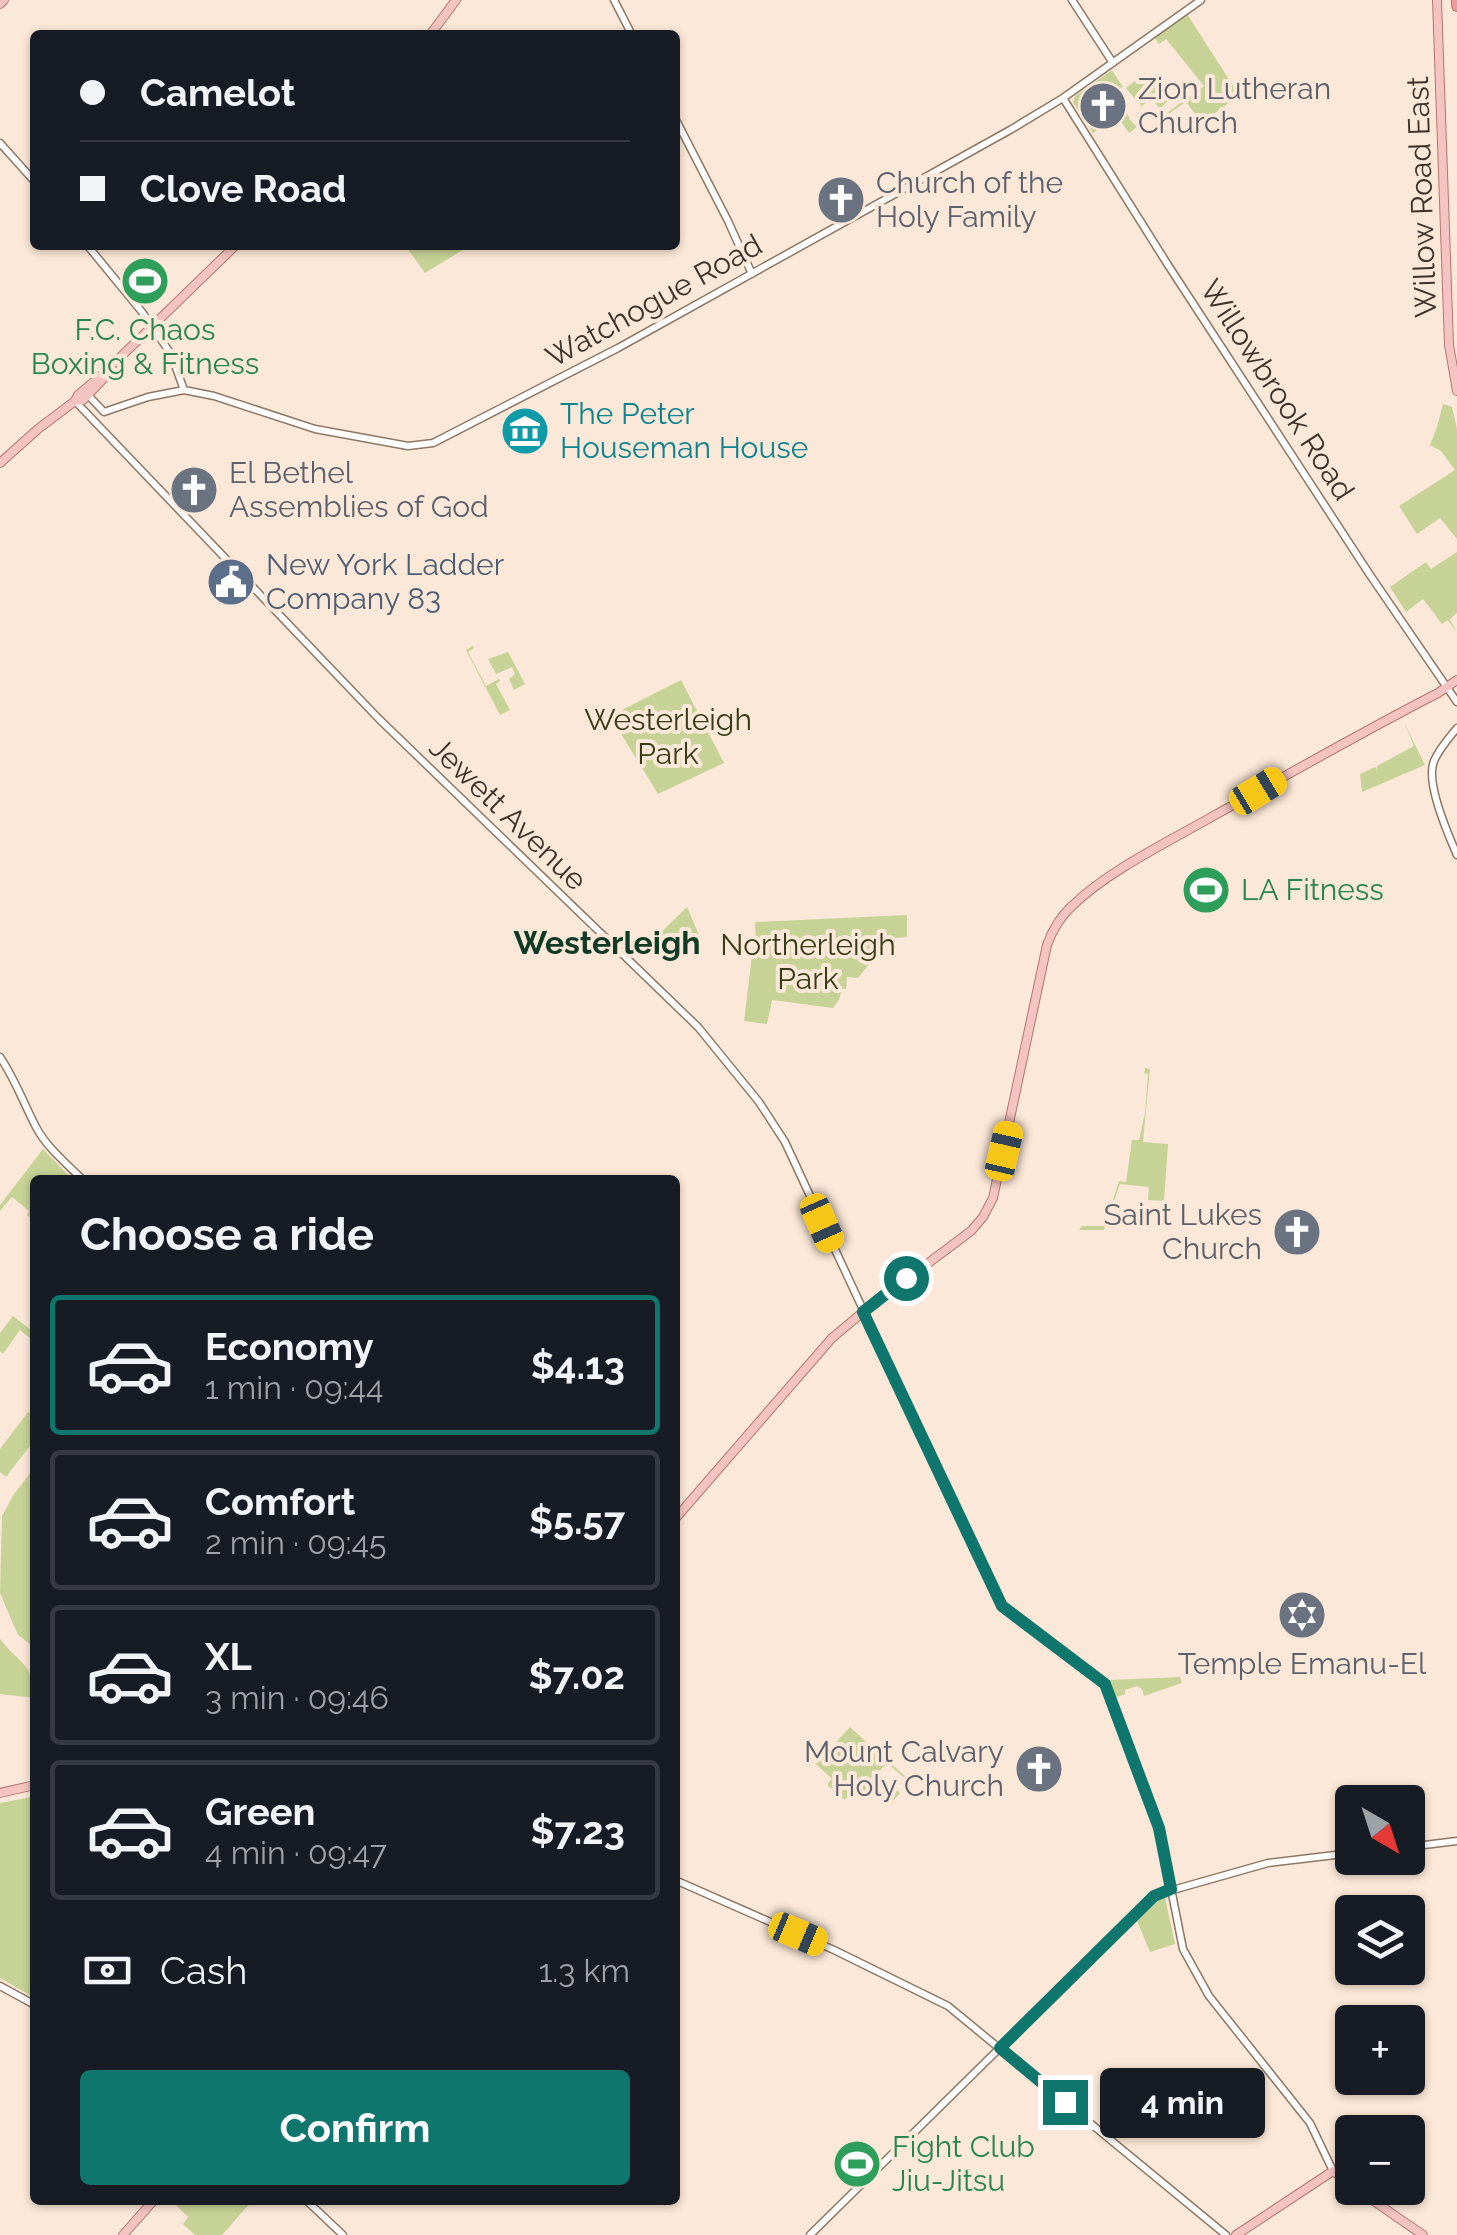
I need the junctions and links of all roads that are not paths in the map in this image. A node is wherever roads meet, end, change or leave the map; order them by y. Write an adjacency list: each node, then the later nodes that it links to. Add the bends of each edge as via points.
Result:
1 (456, 0): 6 (main road)
2 (614, 0): 7 (street)
3 (1072, 0): 8 (street)
4 (1201, 0): 8 (street, Watchogue Road)
5 (1437, 0): 19 (main road, Willow Road East, via 1449,344)
6 (434, 30)
7 (629, 30)
8 (1113, 63): 9 (street, Watchogue Road)
9 (1064, 98): 15 (street, Watchogue Road); 24 (street, Willowbrook Road)
10 (680, 128): 15 (street)
11 (0, 143): 12 (street)
12 (30, 176)
13 (91, 250): 16 (street)
14 (231, 250): 16 (main road)
15 (752, 274): 18 (street, Watchogue Road, via 424,446 315,428)
16 (150, 326): 17 (main road); 18 (street, via 171,354)
17 (103, 374): 20 (main road); 21 (main road)
18 (184, 390): 20 (street, Watchogue Road, via 104,412)
19 (1457, 392)
20 (88, 395): 21 (main road)
21 (75, 401): 22 (main road); 30 (street, Jewett Avenue, via 379,720 704,1034 782,1135)
22 (0, 463)
23 (1457, 680): 24 (main road)
24 (1447, 688): 25 (street, Willowbrook Road); 30 (main road, via 1176,838 1072,906 1047,945 988,1208 971,1231)
25 (1457, 702)
26 (1457, 728): 27 (street, via 1432,775)
27 (1457, 855)
28 (0, 1057): 29 (street, via 37,1130)
29 (78, 1175)
30 (863, 1312): 31 (main road, via 832,1338); 38 (street, Jewett Avenue, via 1002,1606 1105,1684 1159,1828)
31 (680, 1513)
32 (30, 1786): 33 (main road)
33 (0, 1792)
34 (1457, 1841): 35 (street)
35 (1425, 1845)
36 (1335, 1855): 38 (street, via 1268,1863)
37 (680, 1882): 41 (street, via 940,2002)
38 (1171, 1889): 41 (street, via 1154,1896); 42 (street, Jewett Avenue, via 1184,1952 1198,1978 1309,2121)
39 (0, 1986): 40 (street)
40 (30, 2002)
41 (1000, 2048): 48 (street); 49 (street)
42 (1333, 2171): 50 (main road)
43 (150, 2205): 46 (main road)
44 (311, 2205): 47 (street)
45 (1381, 2205): 51 (main road)
46 (123, 2235)
47 (342, 2235)
48 (810, 2235)
49 (1226, 2235)
50 (1236, 2235)
51 (1423, 2235)

